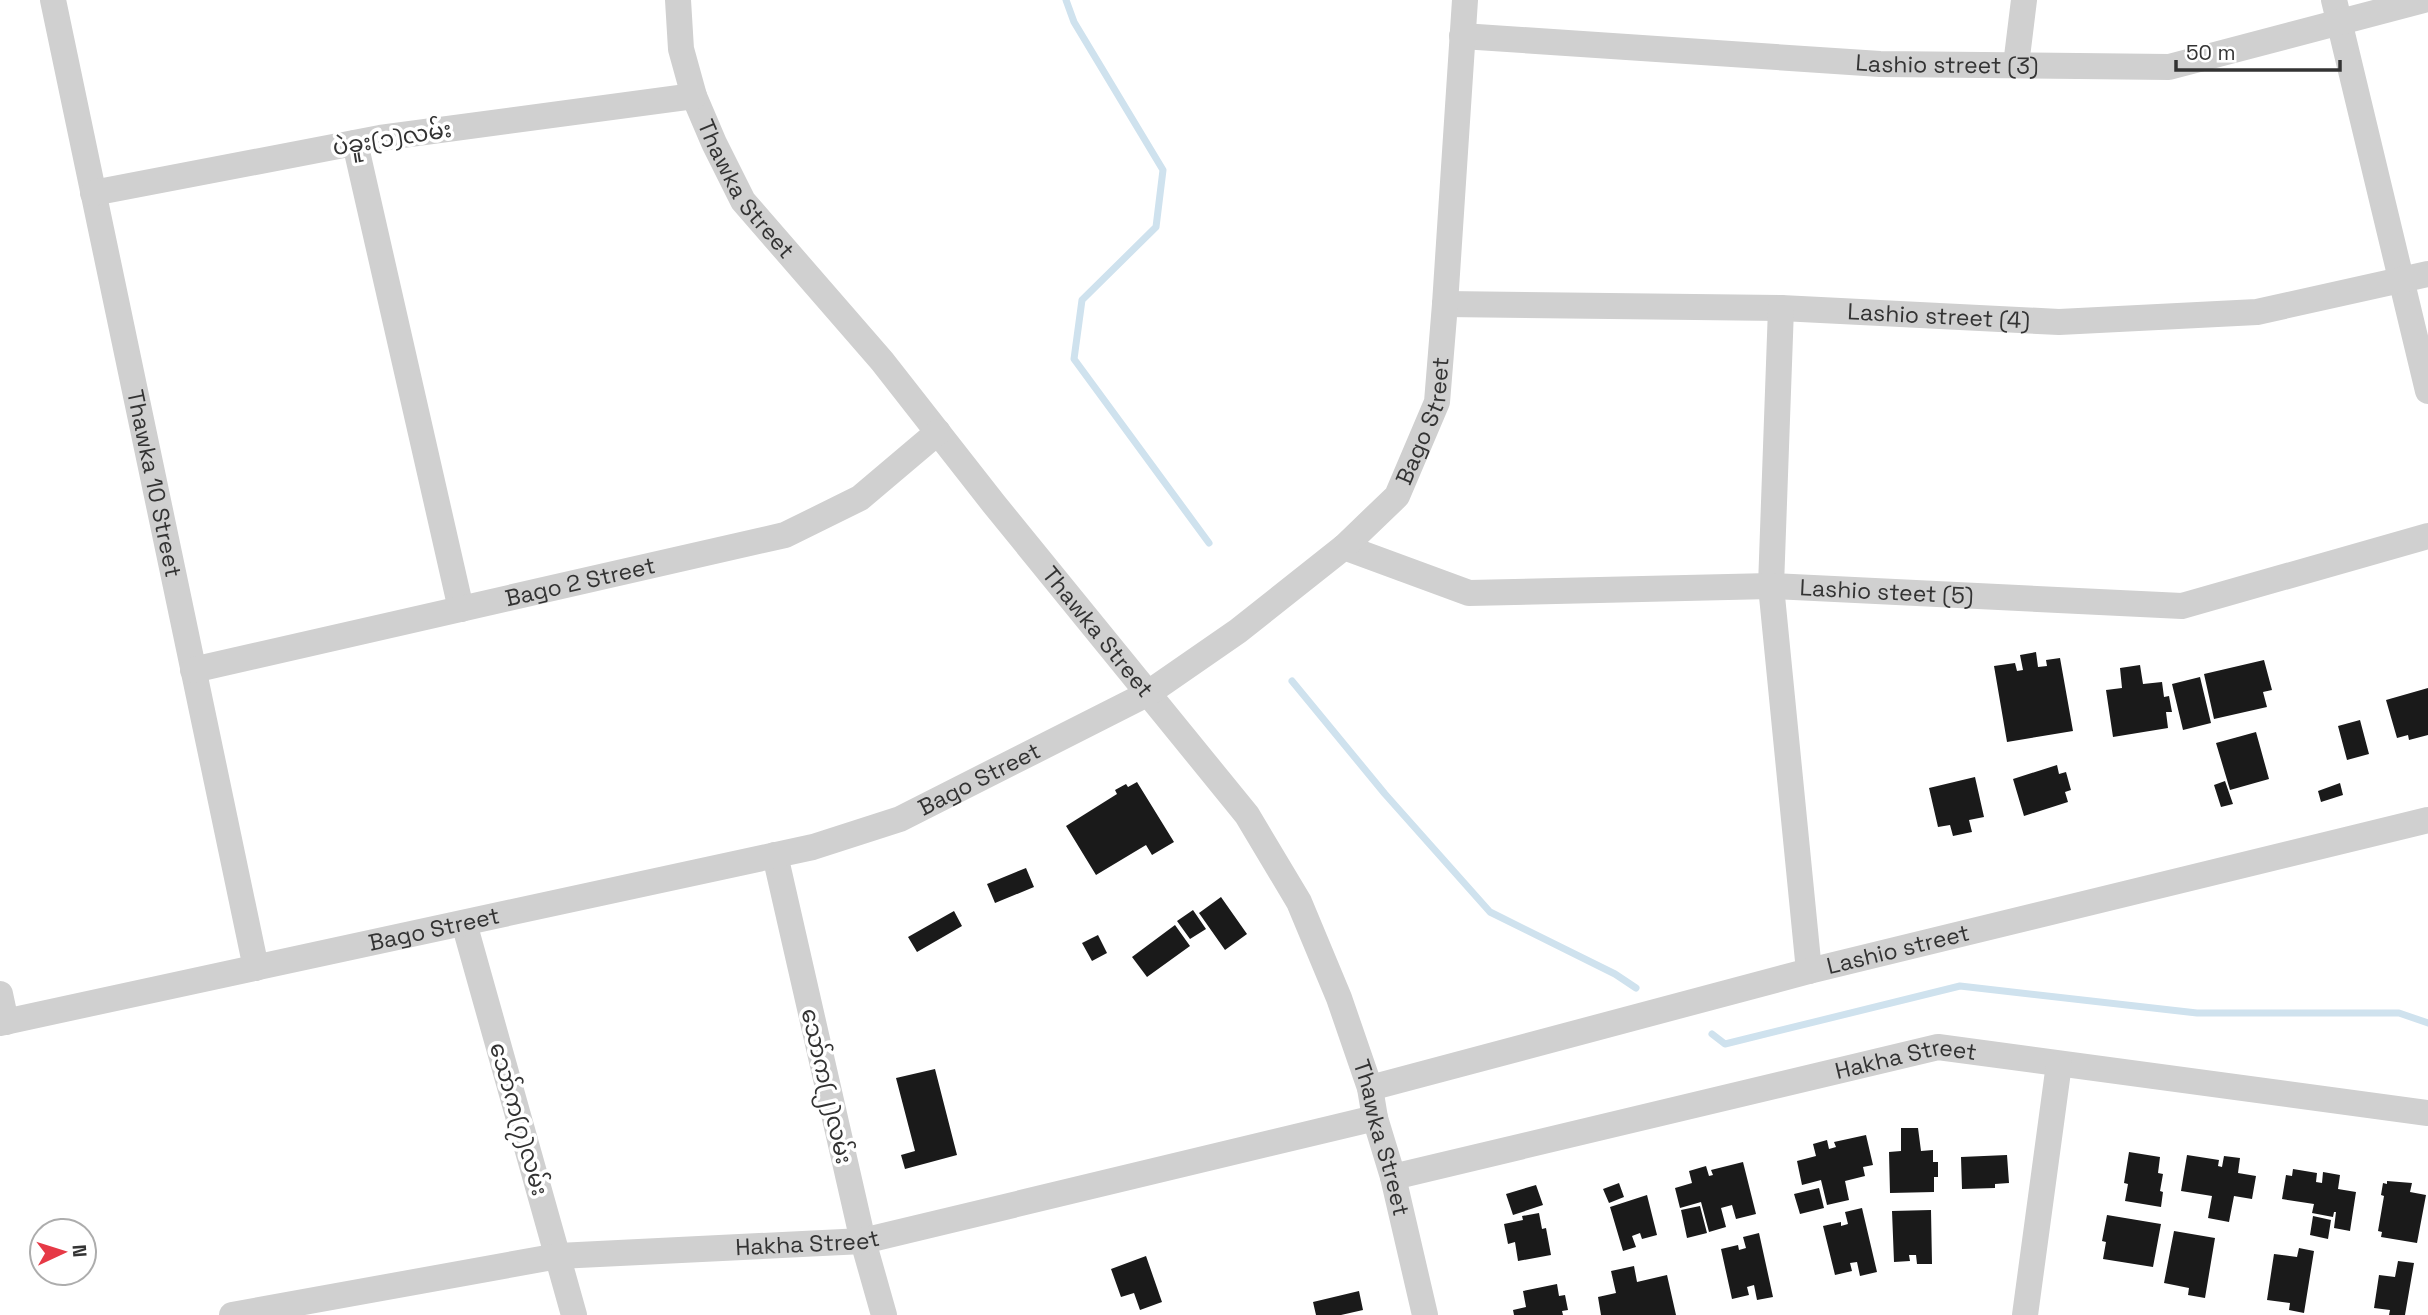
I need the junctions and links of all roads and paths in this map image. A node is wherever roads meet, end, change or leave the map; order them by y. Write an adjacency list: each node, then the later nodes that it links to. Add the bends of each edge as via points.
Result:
1 (53, 0): 11 (street, Thawka 10 Street)
2 (678, 0): 9 (street, Thawka Street, via 681,49)
3 (1465, 0): 7 (street, Bago Street)
4 (2024, 0): 8 (street)
5 (2424, 0): 6 (street, Lashio street (3))
6 (2336, 11): 8 (street, Lashio street (3), via 2169,66); 13 (street)
7 (1462, 36): 8 (street, Lashio street (3), via 1880,64); 14 (street, Bago Street)
8 (2016, 65)
9 (694, 96): 10 (street, ပဲခူး(၁)လမ်း); 17 (street, Thawka Street, via 743,201 883,360)
10 (355, 143): 11 (street, ပဲခူး(၁)လမ်း); 21 (street)
11 (93, 193): 22 (street, Thawka 10 Street)
12 (2428, 274): 13 (street, Lashio street (4))
13 (2401, 281): 15 (street, Lashio street (4), via 2257,312 2059,322); 16 (street)
14 (1445, 304): 15 (street, Lashio street (4)); 19 (street, Bago Street, via 1437,402 1397,496)
15 (1781, 308): 20 (street)
16 (2428, 391)
17 (938, 432): 21 (street, Bago 2 Street, via 860,498 785,535); 23 (street, Thawka Street)
18 (2428, 536): 20 (street, Lashio steet (5), via 2182,607)
19 (1344, 547): 20 (street, Lashio steet (5), via 1469,593); 23 (street, Bago Street, via 1238,631)
20 (1772, 586): 28 (street)
21 (461, 609): 22 (street, Bago 2 Street)
22 (193, 670): 27 (street, Thawka 10 Street)
23 (1147, 694): 25 (street, Bago Street, via 900,819); 32 (street, Thawka Street, via 1247,815 1299,902)
24 (2428, 820): 28 (street, Lashio street)
25 (775, 855): 26 (street, Bago Street); 36 (street, သော်က(၂)လမ်း)
26 (464, 923): 27 (street, Bago Street); 37 (street, သော်က(၇)လမ်း)
27 (256, 968): 30 (street, Bago Street)
28 (1809, 971): 32 (street, Lashio street)
29 (0, 994): 30 (street)
30 (3, 1023)
31 (2059, 1064): 33 (street, Hakha Street); 35 (street, Hakha Street, via 1938,1047); 42 (street)
32 (1370, 1088): 34 (street, Thawka Street)
33 (2428, 1113)
34 (1375, 1118): 35 (street, Thawka Street); 36 (street, Hakha Street)
35 (1393, 1177): 41 (street, Thawka Street)
36 (863, 1241): 37 (street, Hakha Street); 40 (street, သော်က(၂)လမ်း)
37 (558, 1256): 38 (street, Hakha Street); 39 (street, သော်က(၇)လမ်း)
38 (240, 1314)
39 (574, 1315)
40 (884, 1315)
41 (1425, 1315)
42 (2025, 1315)

